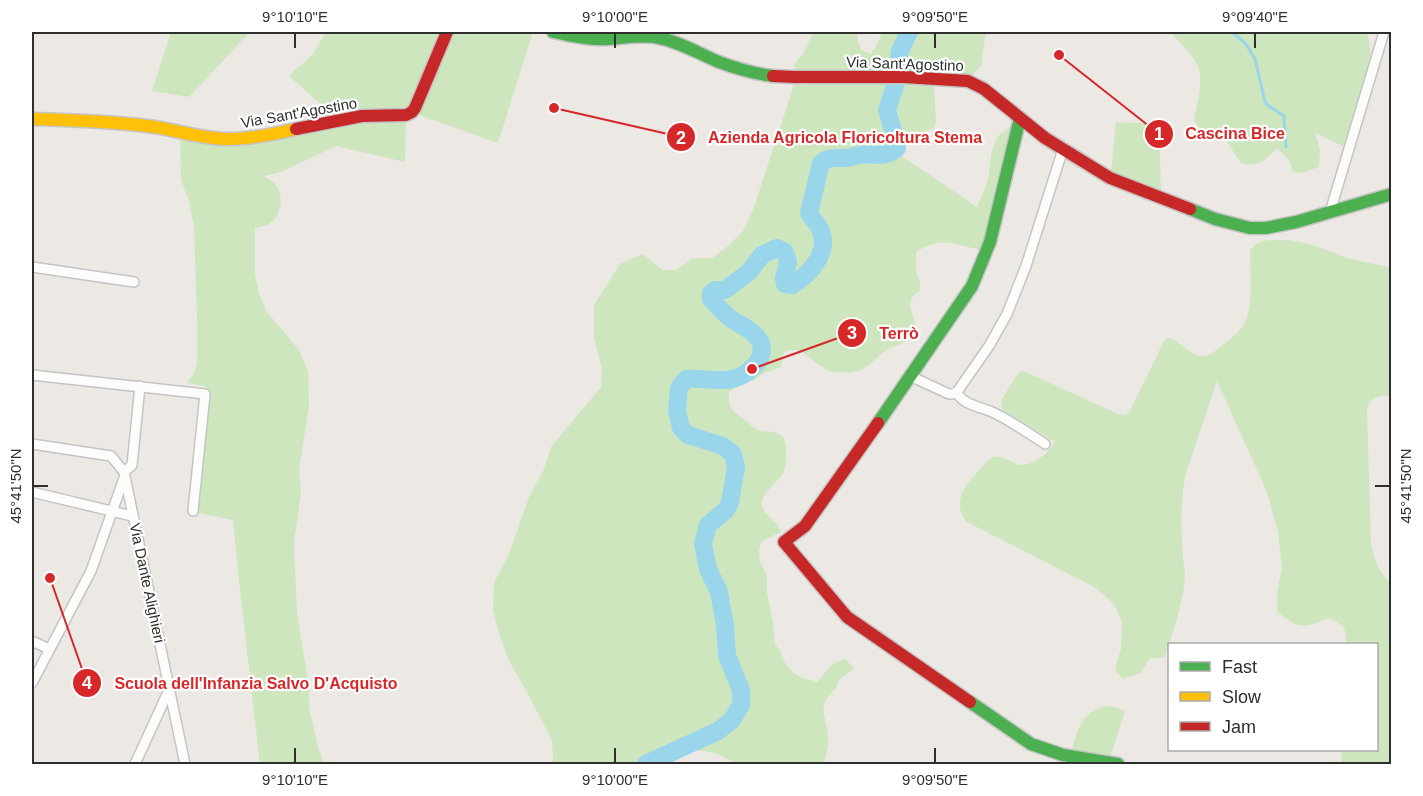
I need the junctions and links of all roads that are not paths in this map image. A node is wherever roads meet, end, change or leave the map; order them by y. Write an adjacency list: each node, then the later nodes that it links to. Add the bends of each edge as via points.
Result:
1 (447, 32): 5 (street, Via Sant'Agostino, via 415,108 406,115 362,116 228,140 148,126)
2 (553, 32): 4 (street, Via Sant'Agostino, via 588,39 657,37 718,62 765,75 968,81)
3 (1384, 32): 8 (street)
4 (1020, 118): 6 (street, Via Sant'Agostino); 12 (street, via 990,242 972,286)
5 (32, 119)
6 (1063, 149): 8 (street, Via Sant'Agostino, via 1110,178 1215,219 1250,228 1296,222); 14 (street, via 1007,314)
7 (1392, 194): 8 (street, Via Sant'Agostino)
8 (1330, 212)
9 (32, 267): 10 (street)
10 (134, 282)
11 (32, 375): 13 (street)
12 (910, 376): 14 (street, via 949,394); 28 (street, via 805,526 784,542 847,617 1030,744 1063,755)
13 (140, 386): 17 (street, via 132,465); 19 (street, via 205,393)
14 (957, 392): 16 (street, via 964,400 995,413)
15 (32, 444): 17 (street, via 111,456)
16 (1045, 444)
17 (125, 474): 20 (street); 21 (street, Via Dante Alighieri)
18 (32, 492): 20 (street)
19 (193, 511)
20 (113, 512): 21 (street); 23 (street, via 91,571)
21 (132, 516): 25 (street, Via Dante Alighieri)
22 (32, 641): 23 (street)
23 (50, 649): 24 (street)
24 (32, 683)
25 (169, 690): 26 (street); 27 (street, Via Dante Alighieri)
26 (135, 765)
27 (185, 765)
28 (1118, 765)

